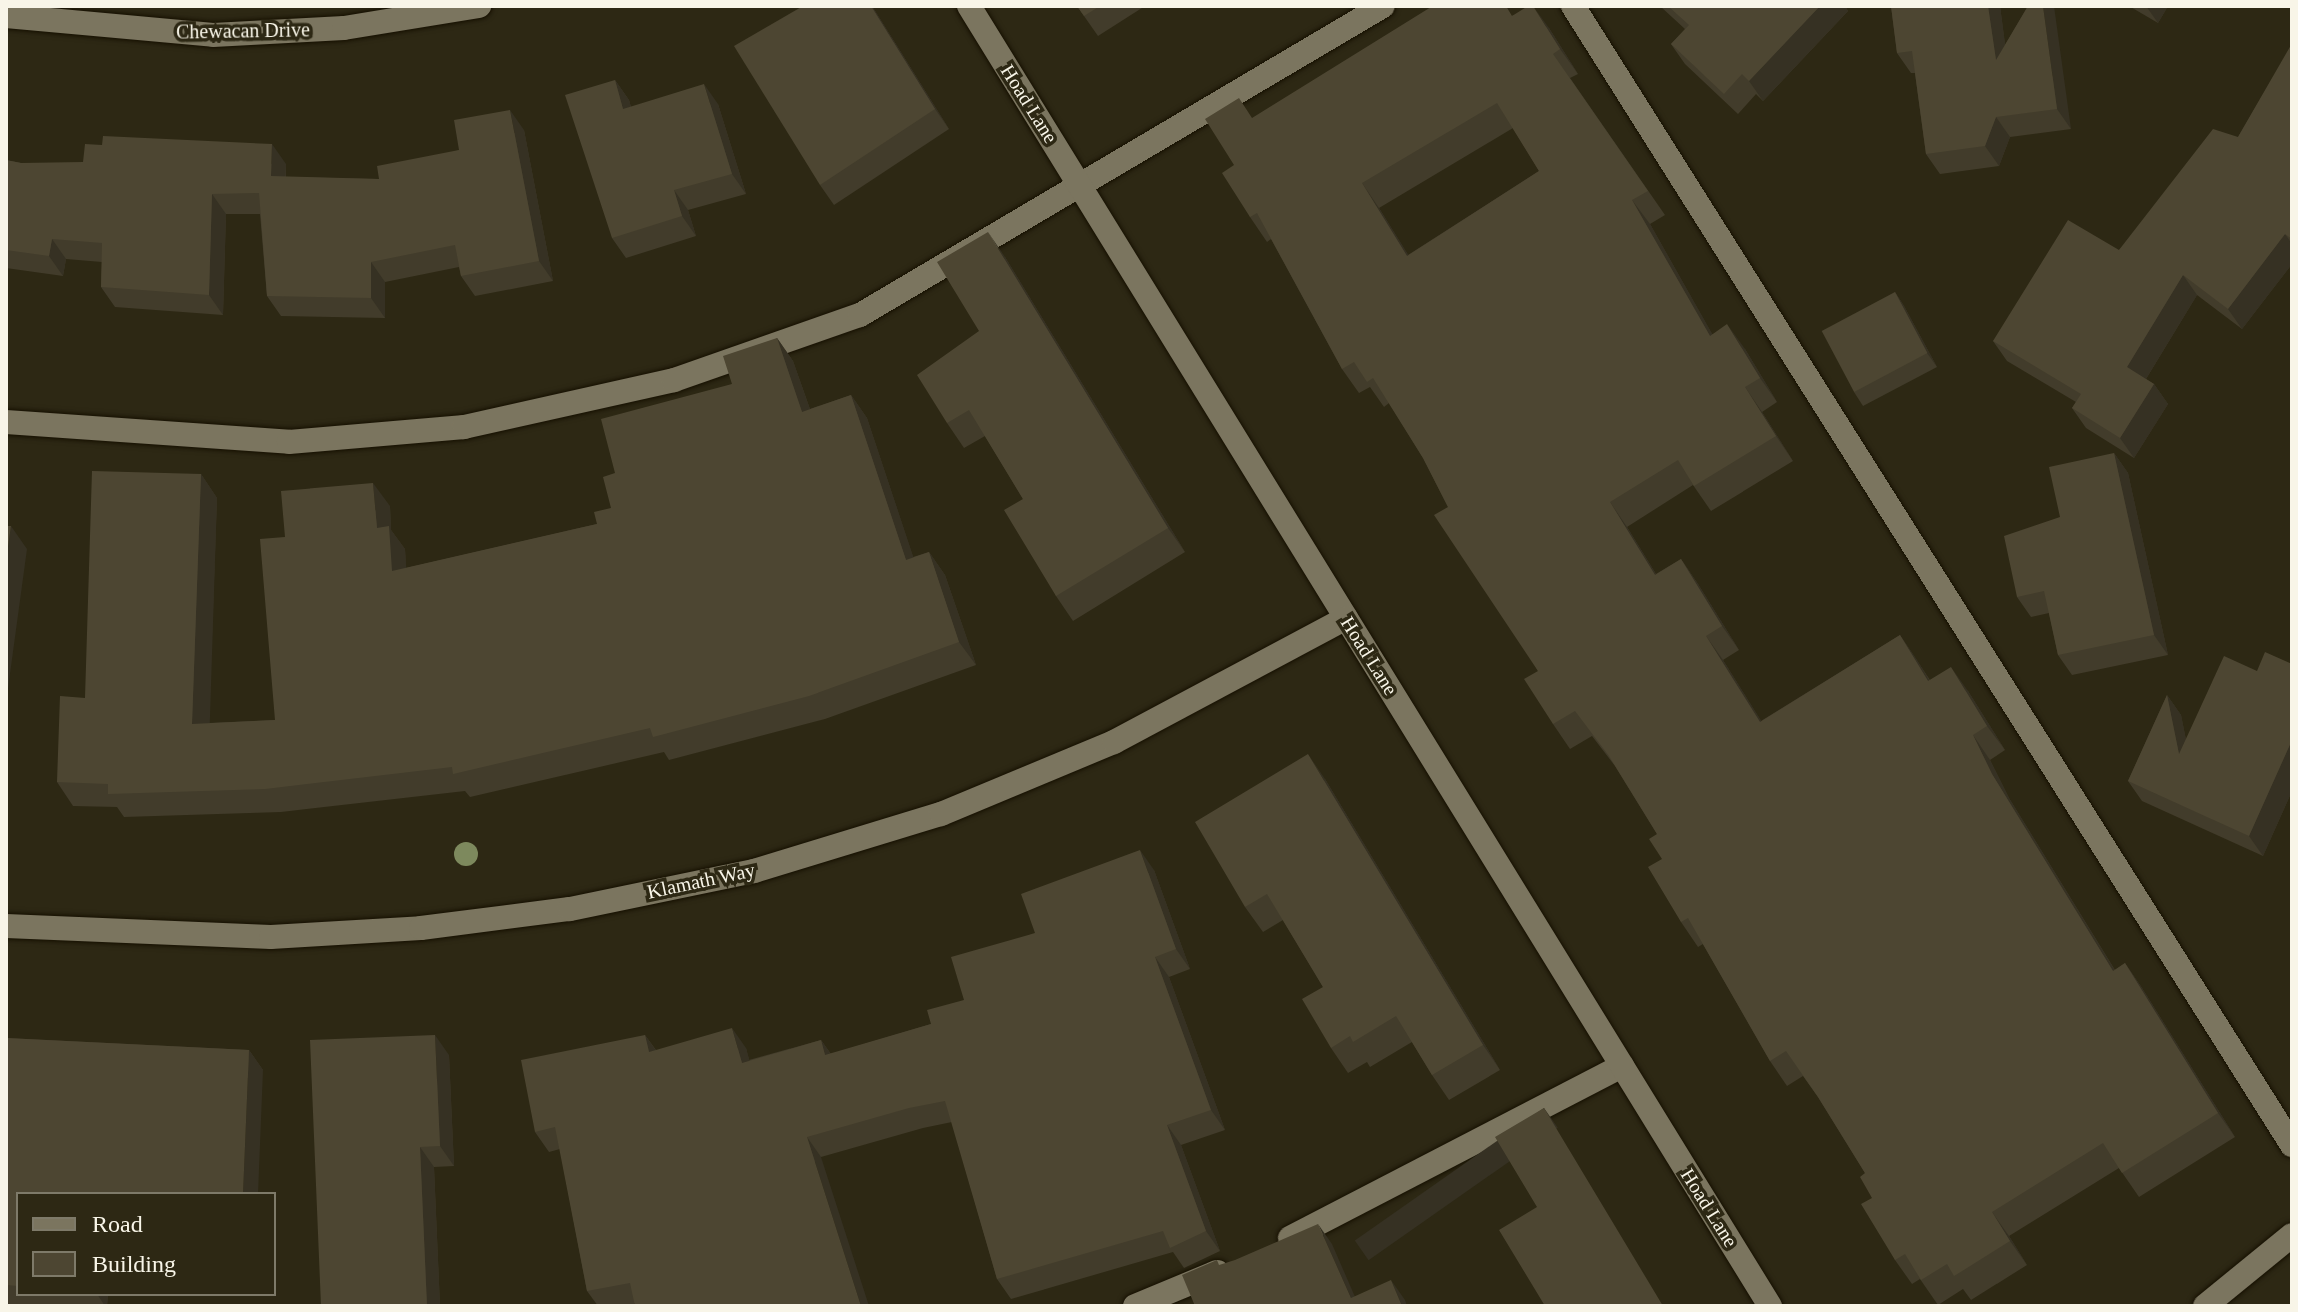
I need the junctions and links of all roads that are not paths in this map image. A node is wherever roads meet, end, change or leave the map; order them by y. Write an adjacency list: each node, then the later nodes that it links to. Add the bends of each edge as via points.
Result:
1 (479, 6): 5 (street, Chewacan Drive, via 344,28 213,35)
2 (969, 6): 6 (street, Hoad Lane)
3 (1383, 6): 6 (street)
4 (1573, 6): 11 (street)
5 (6, 16)
6 (1081, 189): 7 (street, via 860,315 674,380 464,427 289,442); 8 (street, Hoad Lane)
7 (6, 422)
8 (1346, 618): 9 (street, Klamath Way, via 1114,742 941,814 754,871 570,909 421,928 255,937); 10 (street, Hoad Lane)
9 (6, 926)
10 (1622, 1066): 13 (street, via 1403,1186); 16 (street, Hoad Lane)
11 (2292, 1145)
12 (2292, 1235): 17 (street)
13 (1263, 1251)
14 (1235, 1264): 15 (street)
15 (1135, 1306)
16 (1770, 1306)
17 (2205, 1306)

